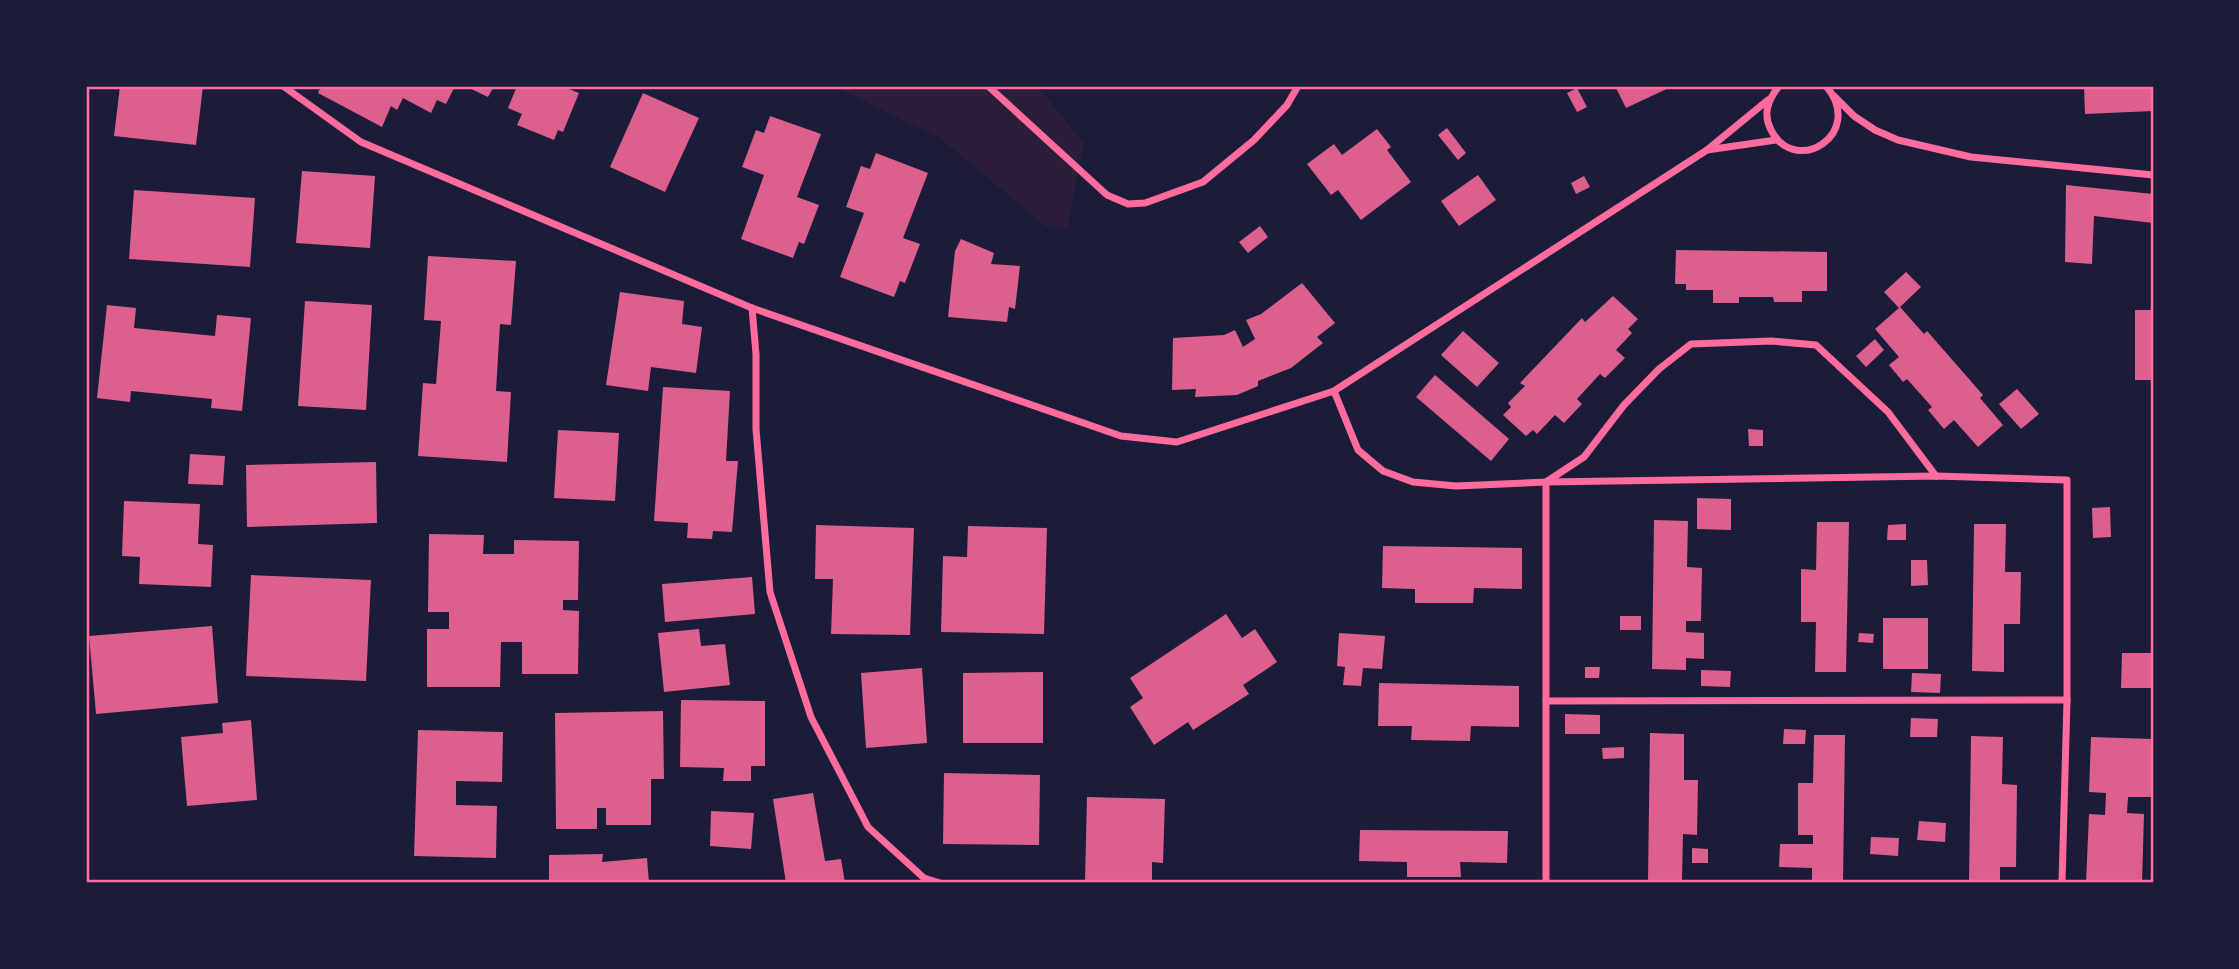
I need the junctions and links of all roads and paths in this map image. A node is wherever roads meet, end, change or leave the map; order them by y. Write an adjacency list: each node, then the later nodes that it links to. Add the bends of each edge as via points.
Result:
1 (283, 86): 11 (street, via 361,142)
2 (988, 86): 3 (street, via 1107,195 1128,204 1145,203 1203,182 1254,141)
3 (1298, 86)
4 (1779, 86): 7 (street)
5 (1826, 86): 6 (street)
6 (1834, 96): 8 (street, via 1839,110 1837,127 1825,143 1804,151 1788,149); 10 (street, via 1854,116 1898,140 1971,157)
7 (1769, 100): 8 (street, via 1766,121); 9 (street)
8 (1776, 140): 9 (street)
9 (1707, 150): 12 (street)
10 (2153, 175)
11 (752, 308): 12 (street, via 1121,436 1178,442); 17 (street, via 770,592 786,642 811,717 868,827 924,878)
12 (1334, 391): 14 (street, via 1358,450 1383,471 1413,482 1456,486)
13 (1936, 477): 14 (street); 14 (street, via 1888,412 1816,345 1771,341 1692,344 1624,405 1584,457); 15 (street, via 2067,480)
14 (1546, 482): 16 (street)
15 (2067, 700): 16 (street); 19 (street)
16 (1546, 701): 18 (street)
17 (940, 883)
18 (1546, 883)
19 (2062, 883)

